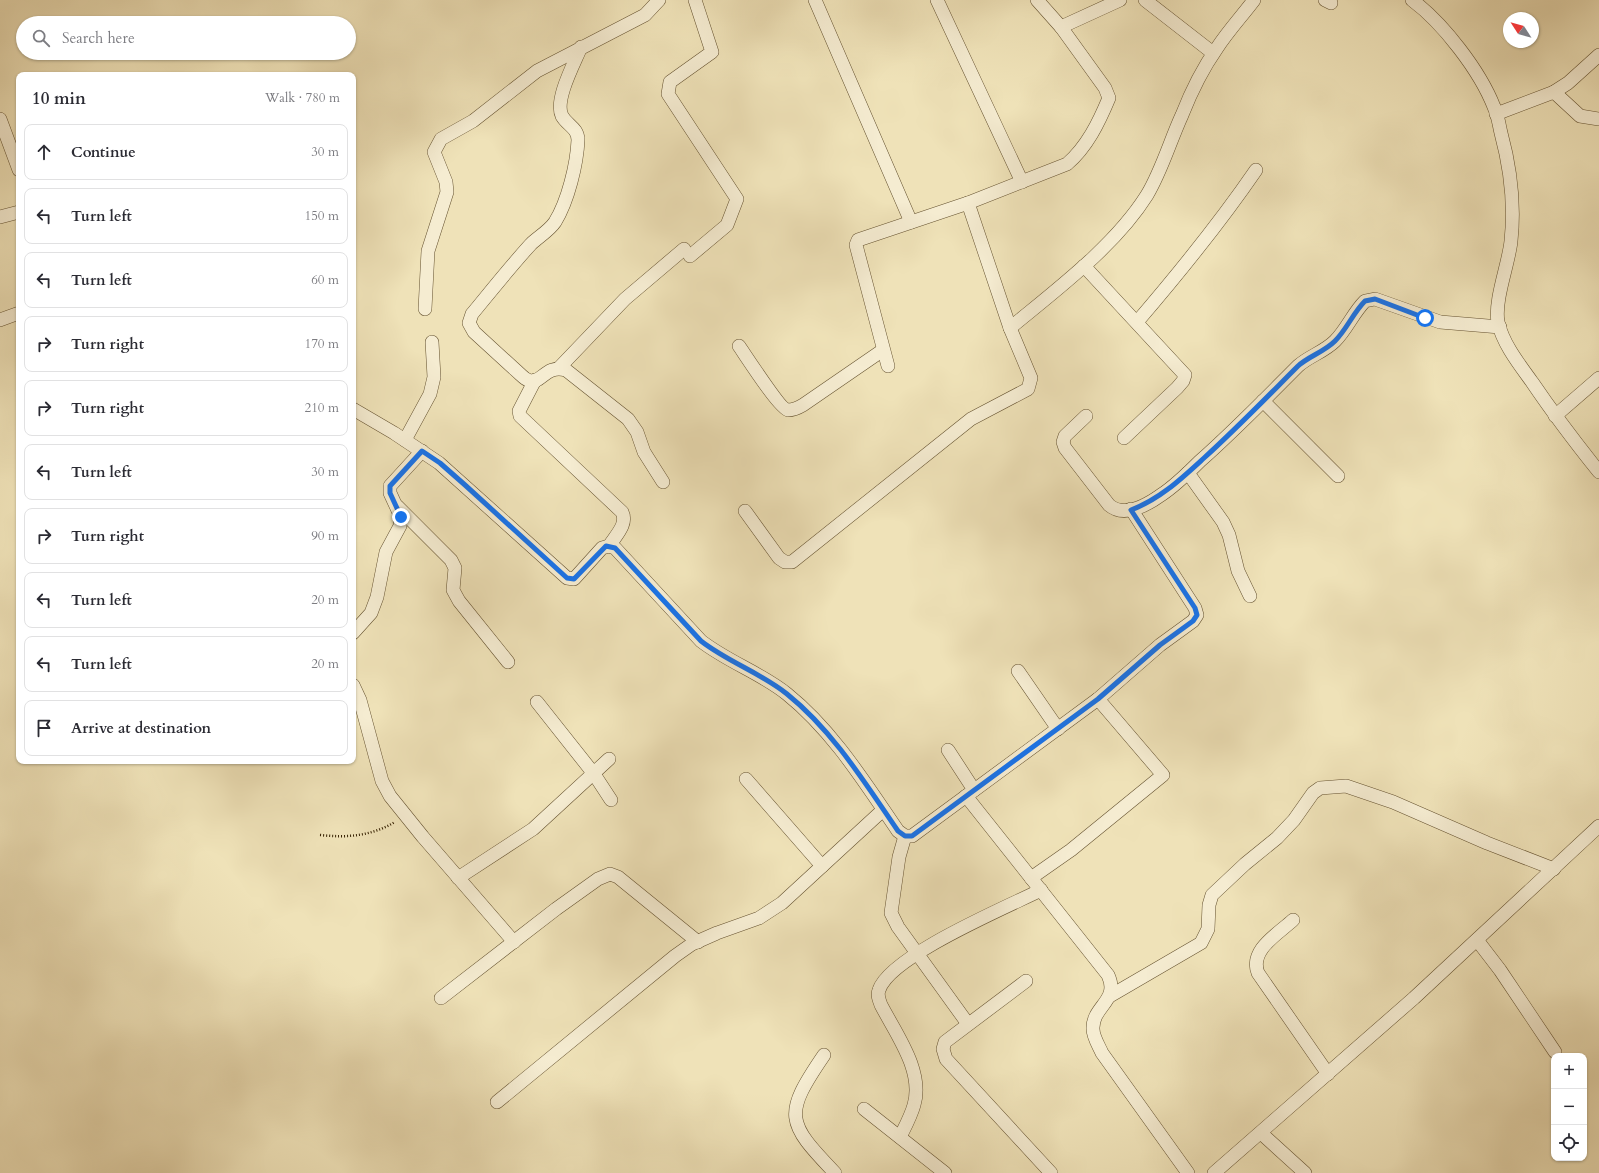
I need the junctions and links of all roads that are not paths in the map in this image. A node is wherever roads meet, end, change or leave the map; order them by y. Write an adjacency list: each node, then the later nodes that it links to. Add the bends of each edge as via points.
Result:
1 (659, 0): 11 (street, via 646,14)
2 (694, 0): 36 (street, via 712,52 670,82 668,94 737,198 727,225 625,299)
3 (816, 0): 24 (street)
4 (937, 0): 20 (street)
5 (1037, 0): 10 (street)
6 (1122, 0): 10 (street)
7 (1145, 0): 12 (street)
8 (1254, 0): 12 (street)
9 (1412, 0): 15 (street, via 1428,12 1467,58)
10 (1061, 27): 20 (street, via 1105,88 1109,98 1080,153 1067,164)
11 (581, 47): 26 (street, via 537,70 473,121 448,133 436,146 435,158 446,182 447,192 428,251); 38 (street, via 560,98 562,117 576,130 578,139 571,182 560,213 554,224 531,244 472,314 469,323 474,332 521,376 530,381)
12 (1213, 54): 25 (street, via 1182,114 1157,176 1146,196 1110,240)
13 (1599, 55): 14 (street)
14 (1554, 92): 15 (street); 17 (street, via 1580,116)
15 (1496, 114): 30 (street, via 1509,162 1513,203 1511,243 1498,311)
16 (0, 119): 18 (street)
17 (1599, 119)
18 (16, 162)
19 (1256, 170): 29 (street, via 1193,257)
20 (1022, 182): 21 (street)
21 (968, 203): 24 (street); 31 (street)
22 (16, 213): 23 (street)
23 (0, 217)
24 (911, 222): 34 (street, via 856,242)
25 (1084, 266): 29 (street); 31 (street)
26 (425, 309)
27 (16, 314): 28 (street)
28 (0, 320)
29 (1137, 322): 43 (street, via 1185,377 1172,393)
30 (1500, 327): 39 (street, via 1440,322 1370,299 1360,306 1344,332 1333,343 1307,358); 42 (street, via 1513,356)
31 (1010, 328): 52 (street, via 1031,378 1028,389 972,419 792,562 779,558)
32 (432, 342): 44 (street, via 434,376 430,394)
33 (739, 346): 34 (street, via 775,398 788,410 803,405)
34 (884, 350): 35 (street)
35 (888, 366)
36 (559, 368): 38 (street, via 552,369); 49 (street, via 574,375 628,419 637,432 644,452)
37 (1599, 378): 42 (street)
38 (535, 380): 53 (street, via 519,411 520,416 622,512 625,517 623,525)
39 (1263, 401): 47 (street); 48 (street)
40 (356, 411): 44 (street)
41 (1086, 416): 51 (street, via 1065,436 1065,448 1109,504 1118,510)
42 (1555, 416): 46 (street)
43 (1124, 438)
44 (405, 440): 45 (street)
45 (422, 451): 50 (street, via 390,486); 53 (street, via 440,463 567,578 574,579 602,548)
46 (1599, 472)
47 (1188, 473): 51 (street, via 1162,495); 54 (street, via 1223,522 1238,570)
48 (1338, 476)
49 (663, 482)
50 (394, 504): 55 (street, via 401,517 400,526 386,552 377,597 371,613); 56 (street, via 451,560 455,568 453,590 459,601)
51 (1131, 510): 59 (street, via 1195,608 1197,615 1189,625 1160,645)
52 (745, 511)
53 (609, 546): 68 (street, via 623,555 701,641 716,653 786,693 814,717)
54 (1250, 596)
55 (356, 630)
56 (508, 662)
57 (1018, 671): 61 (street)
58 (356, 691): 73 (street, via 382,781 390,796)
59 (1098, 699): 61 (street); 74 (street, via 1163,775 1071,850)
60 (537, 702): 64 (street)
61 (1058, 729): 66 (street)
62 (948, 750): 66 (street)
63 (609, 759): 64 (street)
64 (594, 774): 67 (street); 73 (street, via 533,829)
65 (746, 779): 71 (street)
66 (970, 793): 70 (street, via 912,836); 74 (street)
67 (611, 800)
68 (883, 810): 70 (street, via 898,831); 71 (street)
69 (1599, 826): 72 (street)
70 (905, 836): 80 (street, via 899,857 891,913)
71 (822, 866): 79 (street, via 782,903 759,918)
72 (1554, 869): 77 (street); 82 (street, via 1486,843 1393,802 1346,786 1320,788 1313,793 1290,825 1212,895 1208,929 1201,943)
73 (458, 878): 78 (street)
74 (1031, 878): 75 (street)
75 (1041, 890): 80 (street); 82 (street, via 1108,975 1112,986)
76 (1293, 920): 87 (street, via 1260,949 1255,966)
77 (1477, 940): 85 (street); 87 (street)
78 (514, 942): 79 (street, via 598,879 610,874 618,877); 83 (street)
79 (698, 942): 88 (street, via 675,956)
80 (916, 953): 84 (street); 91 (street, via 890,974 878,995 912,1065 915,1084 914,1105)
81 (1026, 981): 84 (street)
82 (1110, 996): 95 (street, via 1096,1015 1093,1033 1102,1053)
83 (441, 998)
84 (968, 1024): 94 (street, via 944,1044 943,1052 946,1059)
85 (1556, 1052)
86 (824, 1055): 92 (street, via 805,1082 794,1117 804,1138)
87 (1328, 1074): 90 (street)
88 (497, 1102)
89 (864, 1109): 91 (street)
90 (1261, 1133): 96 (street); 97 (street)
91 (900, 1137): 93 (street)
92 (835, 1173)
93 (945, 1173)
94 (1050, 1173)
95 (1188, 1173)
96 (1214, 1173)
97 (1305, 1173)

